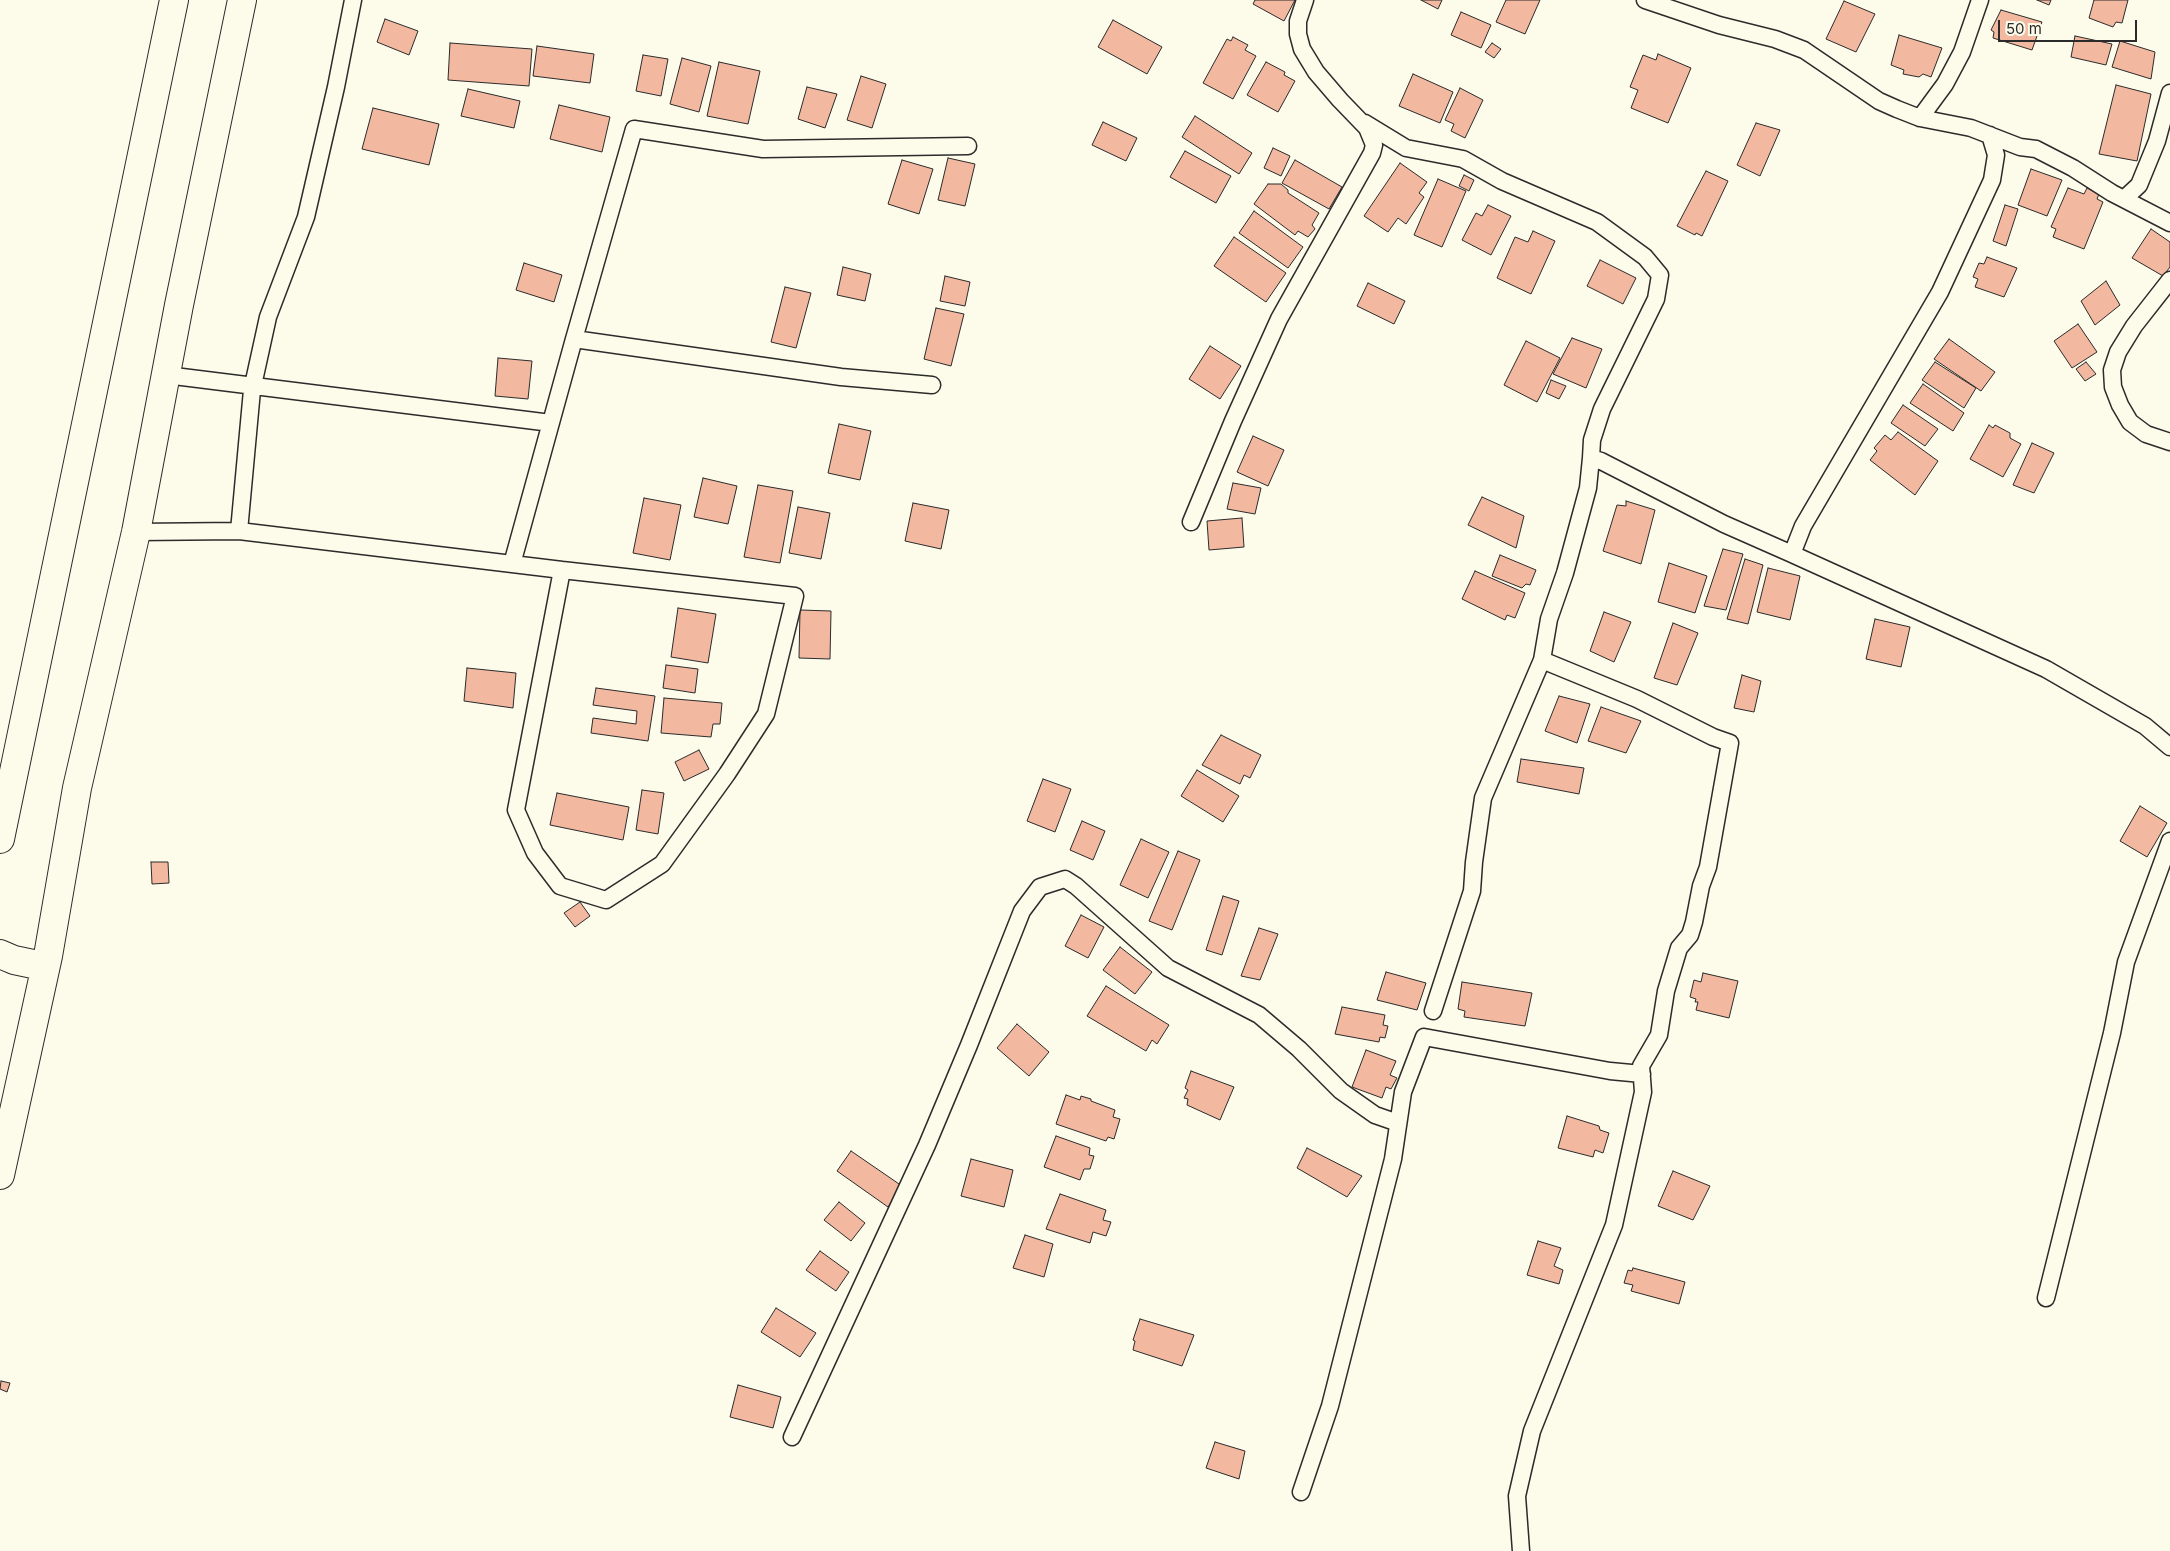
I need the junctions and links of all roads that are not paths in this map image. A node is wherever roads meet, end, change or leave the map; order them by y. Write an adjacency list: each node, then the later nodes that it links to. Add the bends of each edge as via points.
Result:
1 (174, 0): 30 (highway)
2 (242, 0): 16 (highway)
3 (353, 0): 18 (street, via 306,217 268,318)
4 (1305, 0): 8 (street, via 1298,22 1302,48 1316,72)
5 (1645, 0): 9 (street, via 1804,50 1879,101)
6 (1980, 0): 9 (street, via 1954,68)
7 (2170, 93): 12 (street, via 2157,141 2139,185)
8 (1357, 118): 21 (street, via 1406,148 1462,158 1502,181 1597,222 1645,257 1660,275 1656,298 1602,409 1592,440); 22 (street, via 1373,138 1372,153 1279,320)
9 (1920, 118): 10 (street, via 1954,123)
10 (1990, 135): 12 (street, via 2053,156); 25 (street, via 1996,155 1992,180 1940,292 1803,526)
11 (968, 146): 15 (street, via 763,149 634,129)
12 (2124, 199): 13 (street)
13 (2170, 223)
14 (2170, 280): 20 (street, via 2134,326 2118,352 2112,370 2113,387 2130,422 2146,434)
15 (574, 339): 17 (street, via 841,377); 19 (street)
16 (166, 375): 18 (street); 24 (highway)
17 (932, 385)
18 (253, 387): 19 (street); 23 (street)
19 (551, 423): 26 (street)
20 (2170, 442)
21 (1591, 458): 25 (street); 28 (street, via 1588,488 1566,573 1548,619)
22 (1191, 522)
23 (239, 531): 24 (street); 26 (street)
24 (136, 532): 33 (highway, via 77,788)
25 (1792, 554): 29 (street, via 2046,669 2145,726)
26 (512, 564): 27 (street)
27 (562, 570): 27 (street, via 516,810 534,853 560,886 606,900 662,864 766,714 796,596)
28 (1542, 660): 34 (street, via 1484,798 1472,891); 35 (street, via 1730,742 1708,868 1694,922 1690,935 1679,948 1666,991 1659,1035 1641,1066)
29 (2170, 746)
30 (0, 839)
31 (2170, 841): 38 (street, via 2126,962 2112,1033)
32 (0, 954): 33 (highway, via 33,964 46,964)
33 (48, 956): 37 (highway)
34 (1433, 1011)
35 (1642, 1074): 36 (street, via 1424,1037 1403,1092); 41 (street, via 1643,1092 1614,1224 1532,1431 1516,1496)
36 (1398, 1123): 39 (street, via 1375,1115 1341,1091 1299,1048 1259,1015 1168,968 1065,878 1040,887 1022,911 927,1145); 40 (street, via 1393,1159 1330,1406)
37 (0, 1174)
38 (2046, 1298)
39 (792, 1437)
40 (1300, 1492)
41 (1521, 1551)

